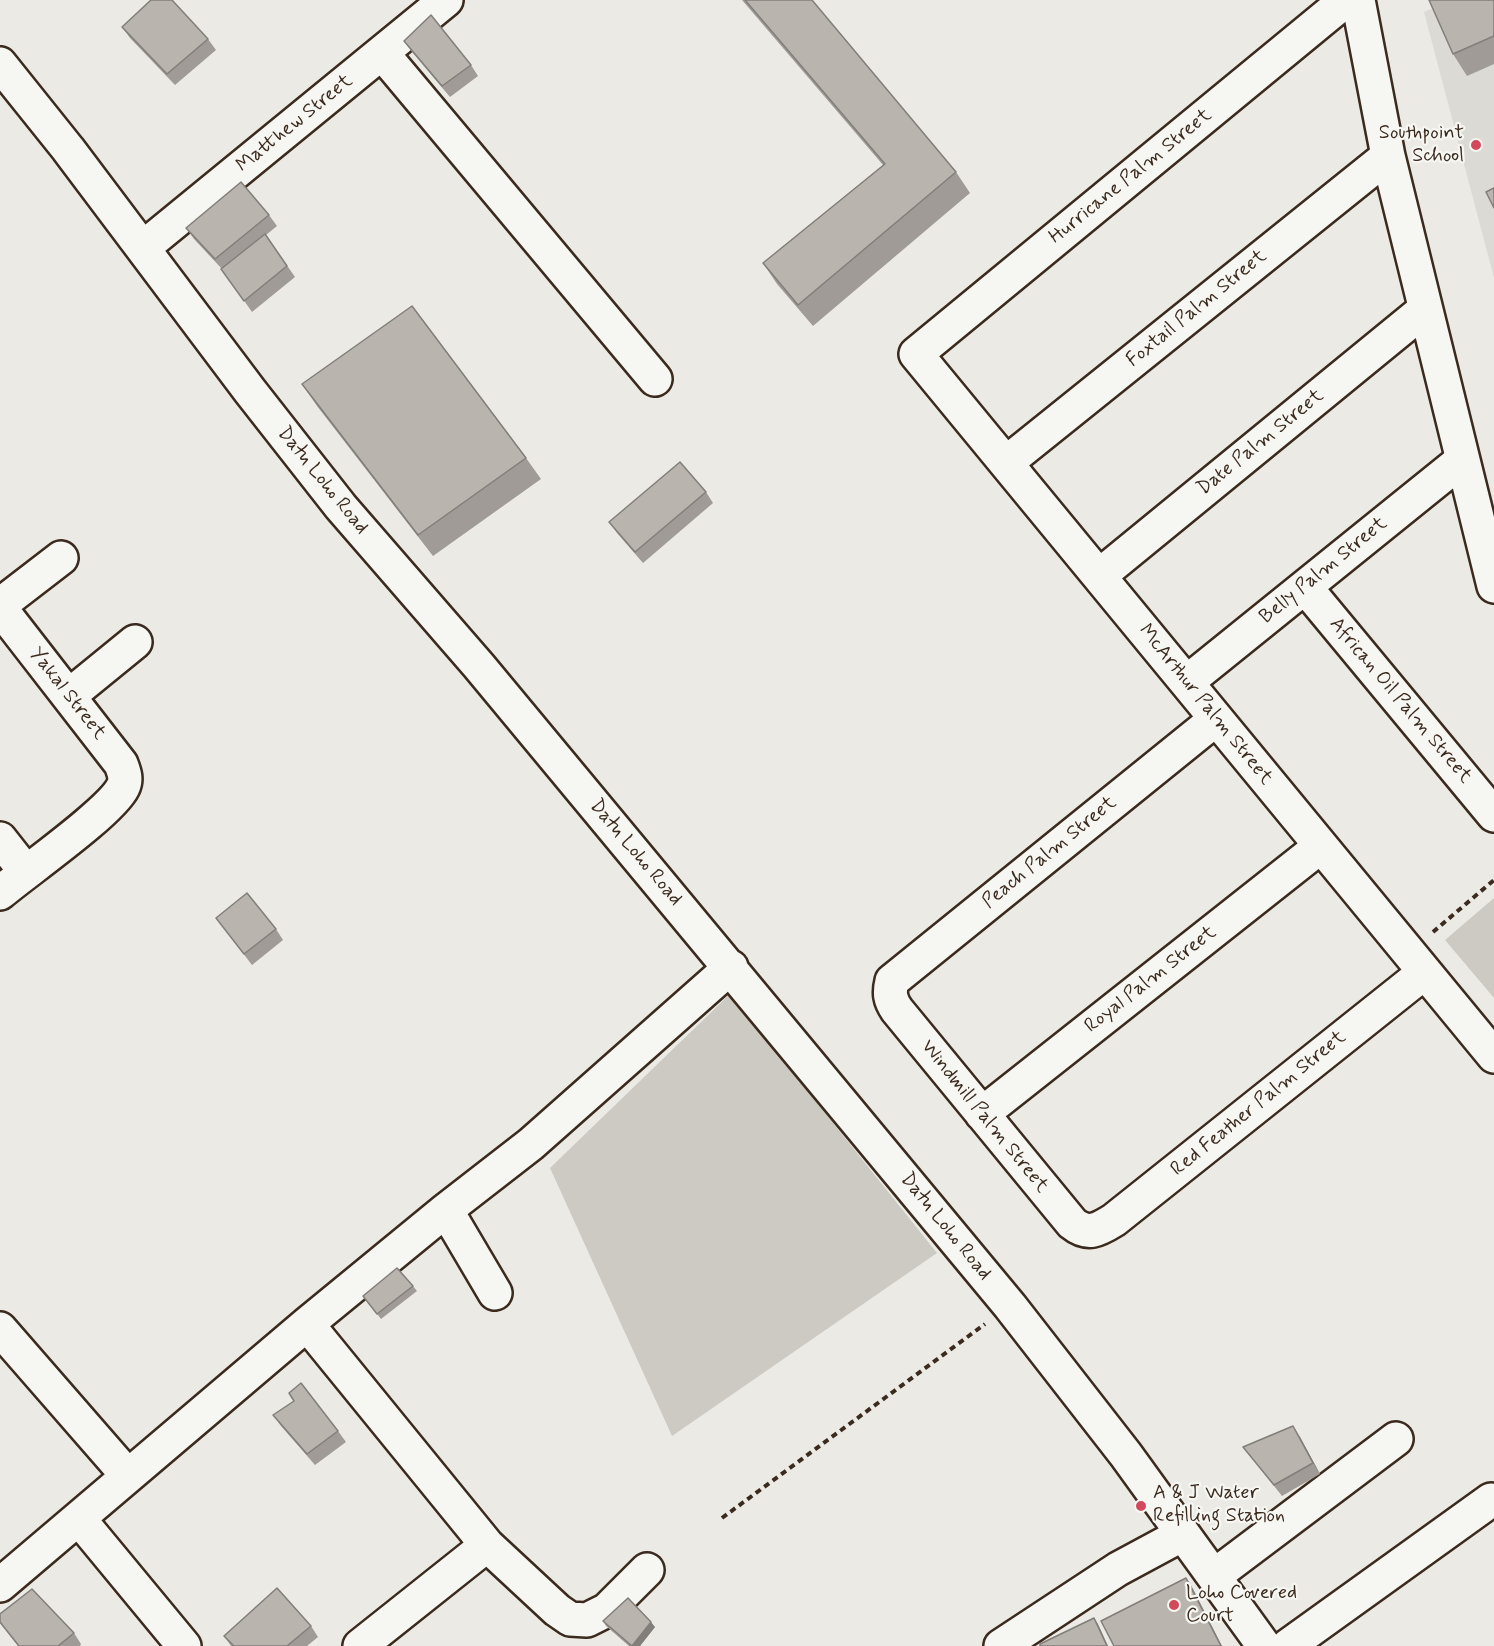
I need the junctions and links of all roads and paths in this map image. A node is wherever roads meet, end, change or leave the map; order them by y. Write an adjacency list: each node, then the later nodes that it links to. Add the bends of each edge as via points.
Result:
1 (446, 0): 4 (street, Matthew Street)
2 (1346, 0): 9 (street, Hurricane Palm Street)
3 (1358, 0): 6 (street)
4 (382, 53): 7 (street, Matthew Street); 10 (street)
5 (0, 64): 7 (street, Datu Loho Road)
6 (1388, 156): 8 (street); 12 (street, Foxtail Palm Street)
7 (144, 247): 29 (street, Datu Loho Road, via 341,507)
8 (1424, 310): 11 (street); 14 (street, Date Palm Street)
9 (916, 354): 12 (street, McArthur Palm Street)
10 (655, 379)
11 (1462, 460): 15 (street); 16 (street, Belly Palm Street)
12 (1006, 462): 14 (street, McArthur Palm Street)
13 (61, 558): 17 (street)
14 (1099, 576): 19 (street, McArthur Palm Street)
15 (1494, 585)
16 (1305, 587): 19 (street, Belly Palm Street); 22 (street, African Oil Palm Street)
17 (0, 606): 20 (street, Yakal Street)
18 (135, 642): 20 (street)
19 (1186, 682): 21 (street, McArthur Palm Street)
20 (69, 695): 25 (street, Yakal Street, via 121,764 124,784 110,805)
21 (1216, 718): 24 (street, McArthur Palm Street); 30 (street, Peach Palm Street, via 899,973)
22 (1494, 815)
23 (0, 839): 25 (street)
24 (1321, 846): 28 (street, McArthur Palm Street); 32 (street, Royal Palm Street)
25 (26, 872): 27 (street)
26 (1494, 880): 28 (path)
27 (0, 893)
28 (1417, 962): 31 (street, McArthur Palm Street); 34 (street, Red Feather Palm Street, via 1114,1220)
29 (731, 967): 33 (street, via 531,1144); 36 (street, Datu Loho Road)
30 (890, 992): 32 (street, Windmill Palm Street, via 897,1010)
31 (1494, 1056)
32 (982, 1114): 34 (street, Windmill Palm Street, via 1072,1223)
33 (446, 1210): 35 (street); 37 (street)
34 (1090, 1232)
35 (495, 1293)
36 (1010, 1306): 42 (path); 44 (street, Datu Loho Road)
37 (308, 1324): 40 (street); 45 (street)
38 (0, 1329): 40 (street)
39 (1396, 1439): 47 (street)
40 (128, 1476): 43 (street)
41 (1491, 1500): 53 (street)
42 (723, 1518)
43 (79, 1519): 48 (street); 49 (street)
44 (1183, 1534): 47 (street, Datu Loho Road); 51 (street, via 1118,1569)
45 (487, 1545): 46 (street, via 570,1618 587,1620 607,1610); 50 (street)
46 (647, 1569)
47 (1214, 1576): 52 (street, Datu Loho Road)
48 (0, 1585)
49 (184, 1646)
50 (360, 1646)
51 (1000, 1646)
52 (1264, 1646)
53 (1288, 1646)

